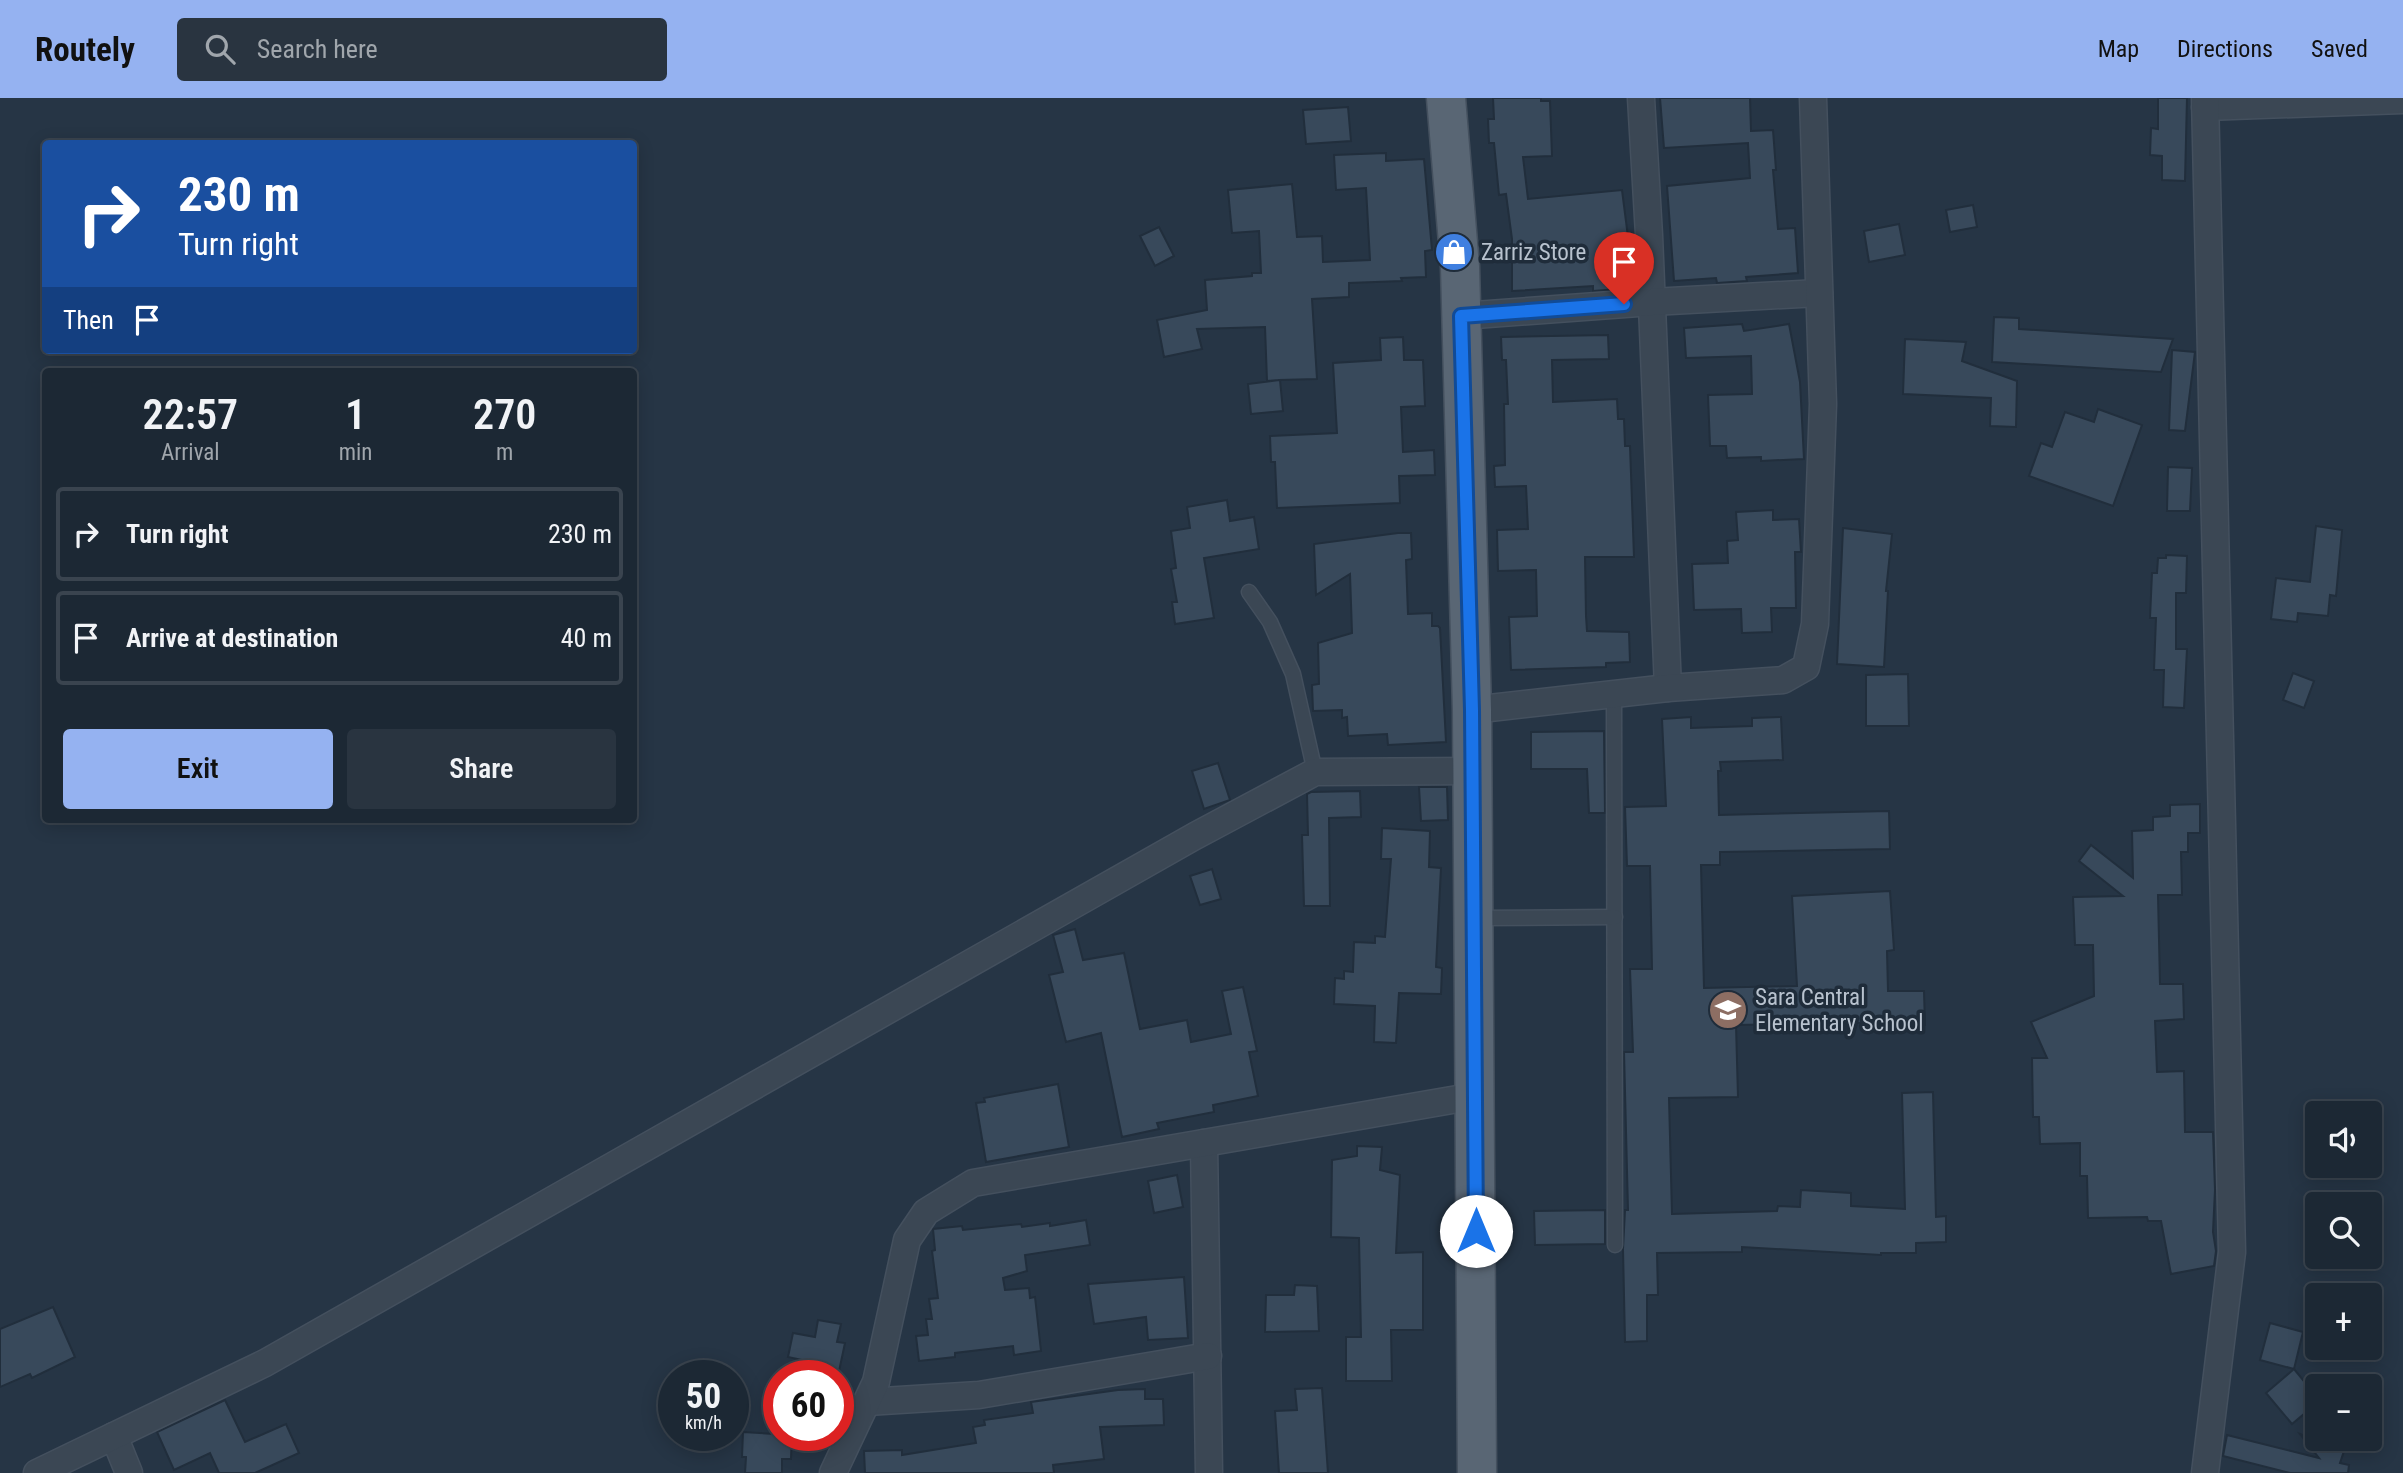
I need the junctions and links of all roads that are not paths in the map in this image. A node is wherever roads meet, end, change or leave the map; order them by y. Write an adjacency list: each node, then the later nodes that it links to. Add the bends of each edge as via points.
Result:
1 (1446, 98): 8 (main road)
2 (1641, 98): 7 (street)
3 (1813, 98): 6 (street)
4 (2403, 100): 5 (street)
5 (2205, 103): 28 (street, via 2232,1252)
6 (1819, 293): 7 (street); 10 (street, via 1823,404 1815,624 1806,667 1783,680)
7 (1651, 302): 8 (street); 10 (street)
8 (1461, 316): 12 (main road)
9 (1249, 592): 14 (lane, via 1270,622 1293,674)
10 (1668, 688): 11 (street)
11 (1614, 694): 12 (street); 15 (lane)
12 (1472, 710): 13 (main road)
13 (1473, 771): 14 (street); 16 (main road)
14 (1315, 772): 22 (street, via 265,1363)
15 (1615, 917): 16 (lane); 19 (lane)
16 (1474, 918): 17 (main road)
17 (1475, 1096): 18 (street); 27 (main road)
18 (1204, 1143): 20 (street); 21 (street, via 973,1183 926,1213 907,1240 876,1382)
19 (1615, 1245)
20 (1208, 1356): 21 (street, via 979,1395); 26 (street)
21 (867, 1402): 25 (street)
22 (114, 1436): 23 (street); 24 (street)
23 (37, 1473)
24 (129, 1473)
25 (833, 1473)
26 (1209, 1473)
27 (1477, 1473)
28 (2205, 1473)

